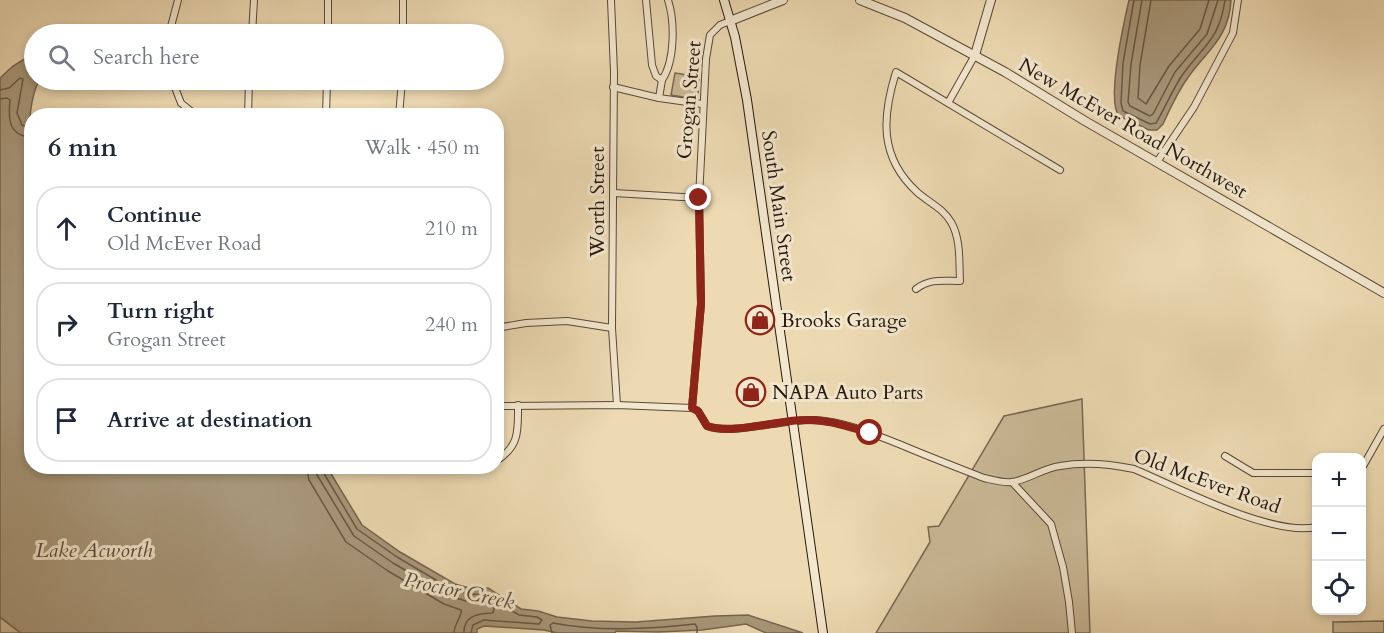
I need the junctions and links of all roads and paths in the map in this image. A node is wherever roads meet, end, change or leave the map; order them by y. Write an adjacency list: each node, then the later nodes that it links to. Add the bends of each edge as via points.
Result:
1 (178, 0): 14 (street)
2 (254, 0): 15 (street)
3 (328, 0): 16 (street)
4 (403, 0): 17 (street)
5 (611, 0): 20 (street, Worth Street)
6 (646, 0): 19 (street, via 652,66)
7 (668, 0): 19 (street, via 672,17 671,56)
8 (724, 0): 13 (main road, South Main Street)
9 (783, 0): 13 (street)
10 (860, 0): 18 (street, New McEver Road Northwest, via 905,18)
11 (991, 0): 18 (street)
12 (1238, 0): 32 (street, via 1233,33 1194,107)
13 (730, 21): 27 (street, Grogan Street, via 716,27 708,39); 44 (main road, South Main Street, via 748,107)
14 (172, 24)
15 (253, 24)
16 (327, 24)
17 (403, 24)
18 (975, 55): 26 (street); 32 (street, New McEver Road Northwest)
19 (662, 80): 25 (street)
20 (613, 87): 25 (street); 34 (street, Worth Street)
21 (176, 90): 28 (street)
22 (249, 90): 29 (street)
23 (327, 90): 30 (street)
24 (401, 90): 31 (street)
25 (659, 98): 27 (street)
26 (948, 103): 33 (street); 36 (street, via 896,72 886,107 887,140 896,164 913,188 948,217 958,246 960,281 932,280)
27 (702, 104): 35 (street, Grogan Street)
28 (187, 108)
29 (248, 108)
30 (326, 108)
31 (400, 108)
32 (1157, 162): 37 (street, New McEver Road Northwest)
33 (1060, 170)
34 (614, 194): 35 (street); 39 (street, Worth Street)
35 (699, 198): 43 (street, Grogan Street, via 701,304)
36 (916, 289)
37 (1384, 293)
38 (504, 327): 39 (street, via 567,321)
39 (612, 328): 41 (street, Worth Street)
40 (518, 405): 41 (street); 42 (street); 46 (street, via 518,434)
41 (617, 405): 43 (street)
42 (504, 406)
43 (692, 408): 44 (street, via 714,429)
44 (793, 420): 50 (street, via 838,423 984,478); 52 (main road, South Main Street)
45 (1384, 429): 48 (street)
46 (504, 454)
47 (1225, 456): 49 (street, via 1253,473)
48 (1366, 461)
49 (1312, 473)
50 (1012, 482): 51 (street, Old McEver Road, via 1060,466 1122,467 1263,522); 53 (street, via 1051,524 1063,567)
51 (1312, 528)
52 (823, 633)
53 (1072, 633)

